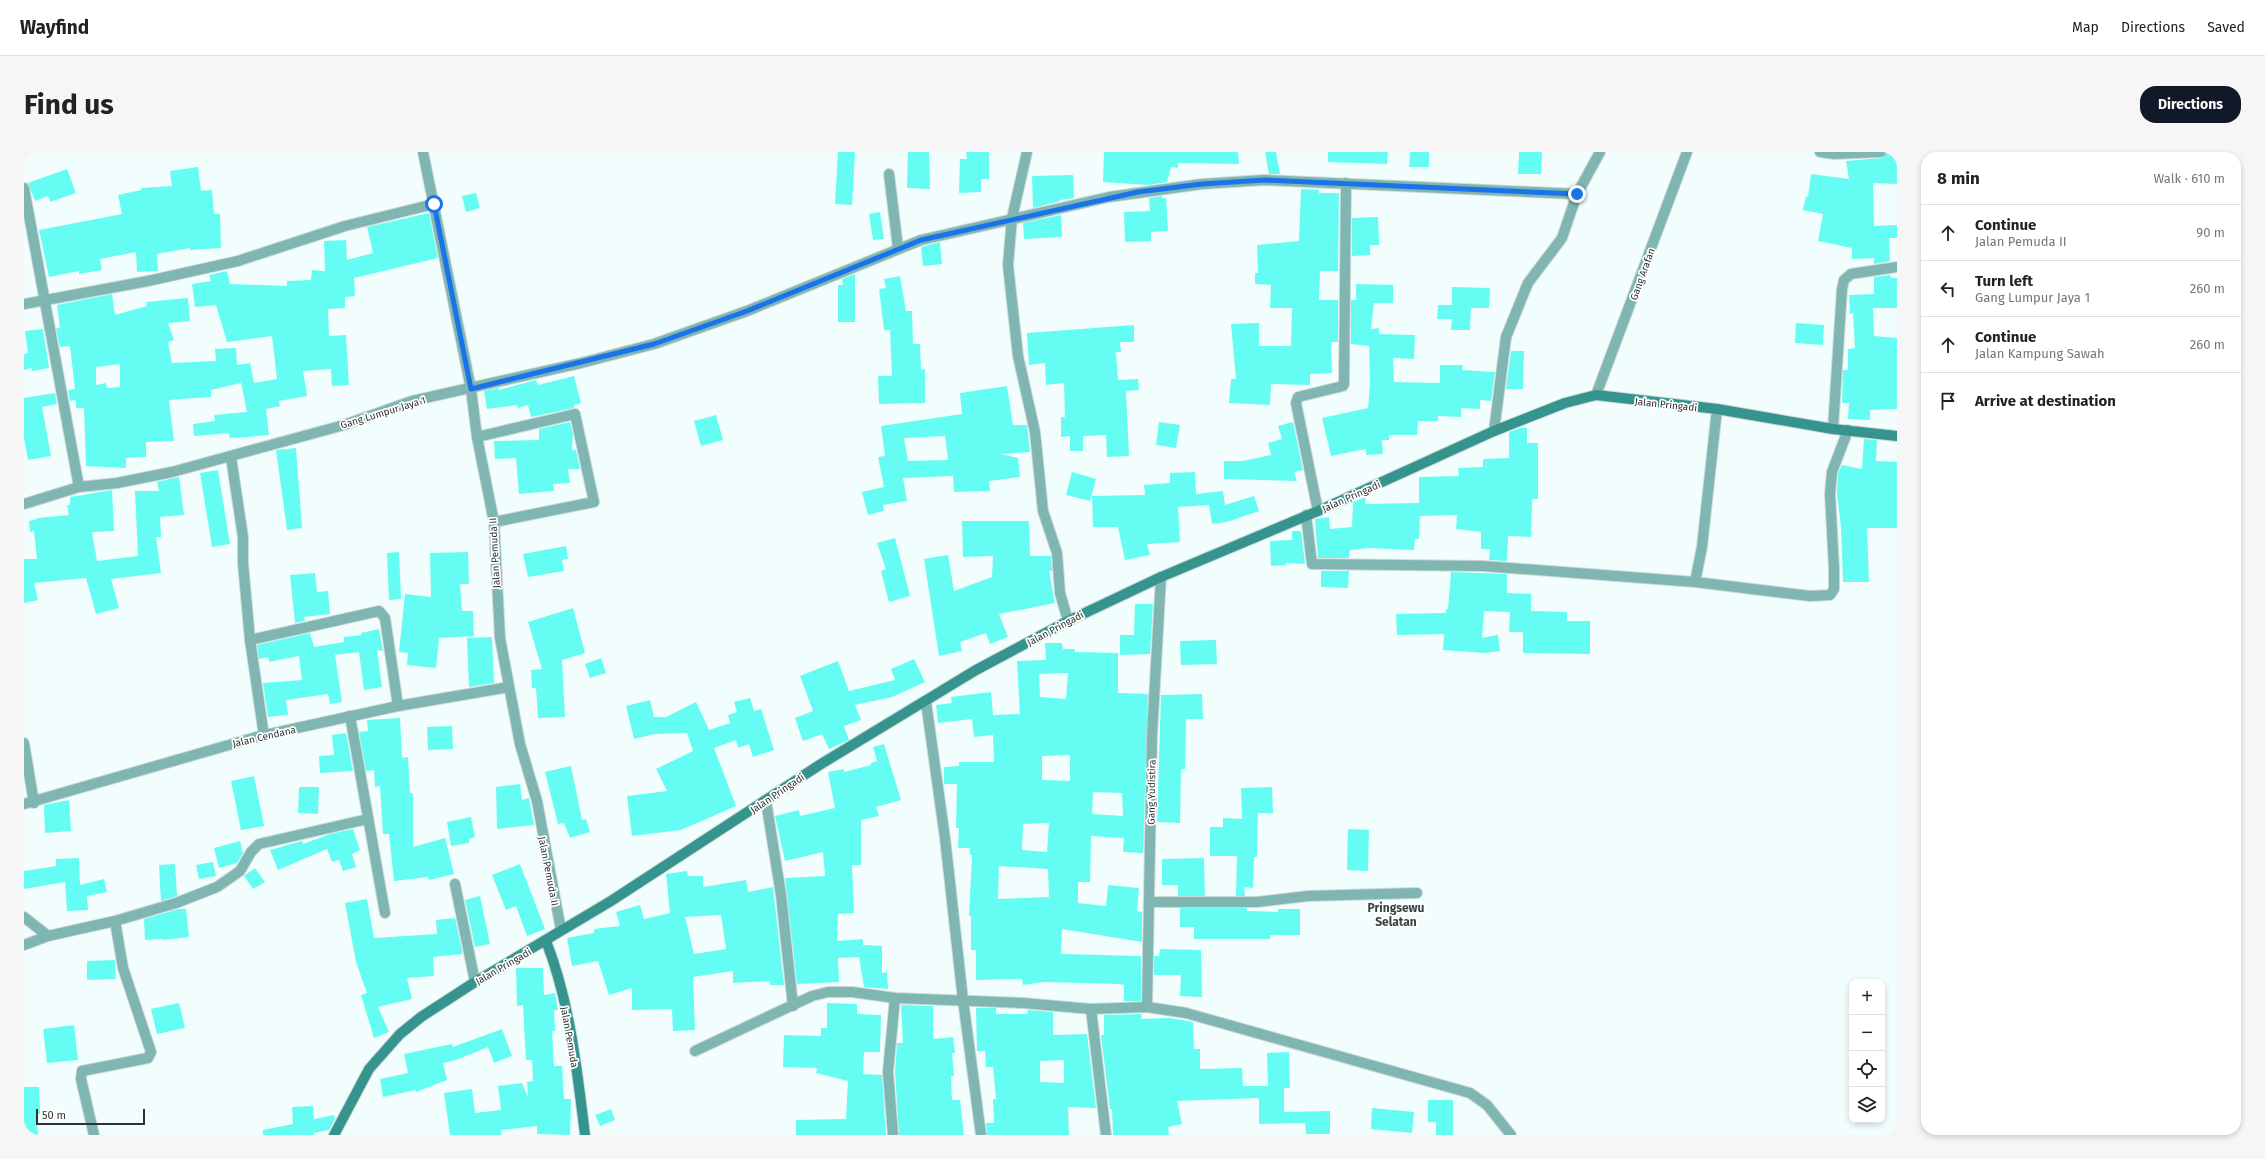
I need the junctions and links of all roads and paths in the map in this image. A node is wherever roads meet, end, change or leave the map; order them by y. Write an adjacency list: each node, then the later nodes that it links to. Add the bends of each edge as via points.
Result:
1 (423, 152): 11 (street, Jalan Pemuda II)
2 (1027, 152): 12 (street)
3 (1600, 152): 10 (street)
4 (1687, 152): 18 (street, Gang Arafan)
5 (1820, 152): 6 (street)
6 (1881, 152)
7 (889, 174): 13 (street)
8 (1346, 183): 10 (street, Gang Lumpur Jaya 1); 12 (street, Gang Lumpur Jaya 1, via 1264,180 1202,184 1123,194); 28 (street, via 1344,384 1298,397 1296,403)
9 (24, 188): 15 (street)
10 (1577, 194): 22 (street, via 1562,238 1528,283 1506,337)
11 (434, 204): 15 (street, via 346,226 238,260 148,281); 17 (street, Jalan Pemuda II)
12 (1012, 218): 13 (street, Gang Lumpur Jaya 1); 33 (street, via 1008,265 1018,356 1035,432 1043,511 1057,553 1060,593)
13 (898, 248): 17 (street, Gang Lumpur Jaya 1, via 747,311 654,344)
14 (1897, 267): 20 (street, via 1851,274 1844,280)
15 (44, 300): 16 (street); 26 (street)
16 (24, 304)
17 (471, 389): 24 (street, Jalan Pemuda II); 25 (street, Gang Lumpur Jaya 1, via 412,402 344,425)
18 (1596, 395): 19 (street, Jalan Pringadi); 22 (street, Jalan Pringadi, via 1565,403)
19 (1717, 409): 20 (street, Jalan Pringadi); 32 (street, via 1702,547)
20 (1833, 429): 21 (street, Jalan Pringadi)
21 (1848, 430): 23 (street, Jalan Pringadi); 32 (street, via 1834,466 1830,494 1834,568 1832,594 1810,596)
22 (1494, 431): 28 (street, Jalan Pringadi)
23 (1897, 436)
24 (477, 437): 30 (street, Jalan Pemuda II); 30 (street, via 575,414 594,502)
25 (230, 457): 26 (street, Gang Lumpur Jaya 1, via 131,481); 34 (street, via 243,537)
26 (79, 487): 27 (street, Gang Lumpur Jaya 1)
27 (24, 504)
28 (1318, 511): 29 (street, Jalan Pringadi)
29 (1306, 515): 31 (street, Jalan Pringadi); 32 (street, via 1312,564 1483,566)
30 (494, 522): 35 (street, Jalan Pemuda II, via 500,638)
31 (1161, 577): 33 (street, Jalan Pringadi); 46 (street, Gang Yudistira, via 1152,735)
32 (1695, 582)
33 (1068, 621): 36 (street, Jalan Pringadi, via 976,670)
34 (250, 640): 37 (street, via 379,611 385,618); 39 (street)
35 (510, 687): 37 (street, Jalan Cendana); 50 (street, Jalan Pemuda II, via 520,744 537,801)
36 (926, 702): 41 (street, Jalan Pringadi, via 821,764); 56 (street, via 946,838)
37 (398, 706): 38 (street, Jalan Cendana)
38 (350, 716): 39 (street, Jalan Cendana); 43 (street)
39 (264, 736): 42 (street, Jalan Cendana)
40 (24, 744): 42 (street)
41 (766, 801): 50 (street, Jalan Pringadi, via 611,901); 57 (street, via 781,895)
42 (29, 804)
43 (368, 819): 47 (street); 49 (street, via 260,844 251,852 240,871 217,887 176,903)
44 (455, 884): 54 (street)
45 (1417, 893): 46 (street, via 1308,896 1257,902)
46 (1150, 902): 58 (street, Gang Yudistira)
47 (385, 913)
48 (24, 917): 51 (street)
49 (115, 921): 51 (street); 61 (street, via 123,968 151,1052 148,1058 138,1062 82,1071 81,1079)
50 (561, 930): 52 (street, Jalan Pringadi)
51 (48, 936): 53 (street)
52 (546, 941): 54 (street, Jalan Pringadi); 63 (street, Jalan Pemuda, via 562,990)
53 (24, 945)
54 (475, 982): 62 (street, Jalan Pringadi, via 421,1018 389,1046 369,1068)
55 (894, 998): 56 (street); 57 (street, via 852,992 828,992 812,996); 64 (street, via 888,1072)
56 (963, 1000): 59 (street); 65 (street)
57 (793, 1006): 60 (street)
58 (1147, 1007): 59 (street); 67 (street, via 1186,1013 1470,1093 1487,1105)
59 (1091, 1009): 66 (street)
60 (695, 1051)
61 (94, 1135)
62 (334, 1135)
63 (585, 1135)
64 (893, 1135)
65 (981, 1135)
66 (1106, 1135)
67 (1511, 1135)

